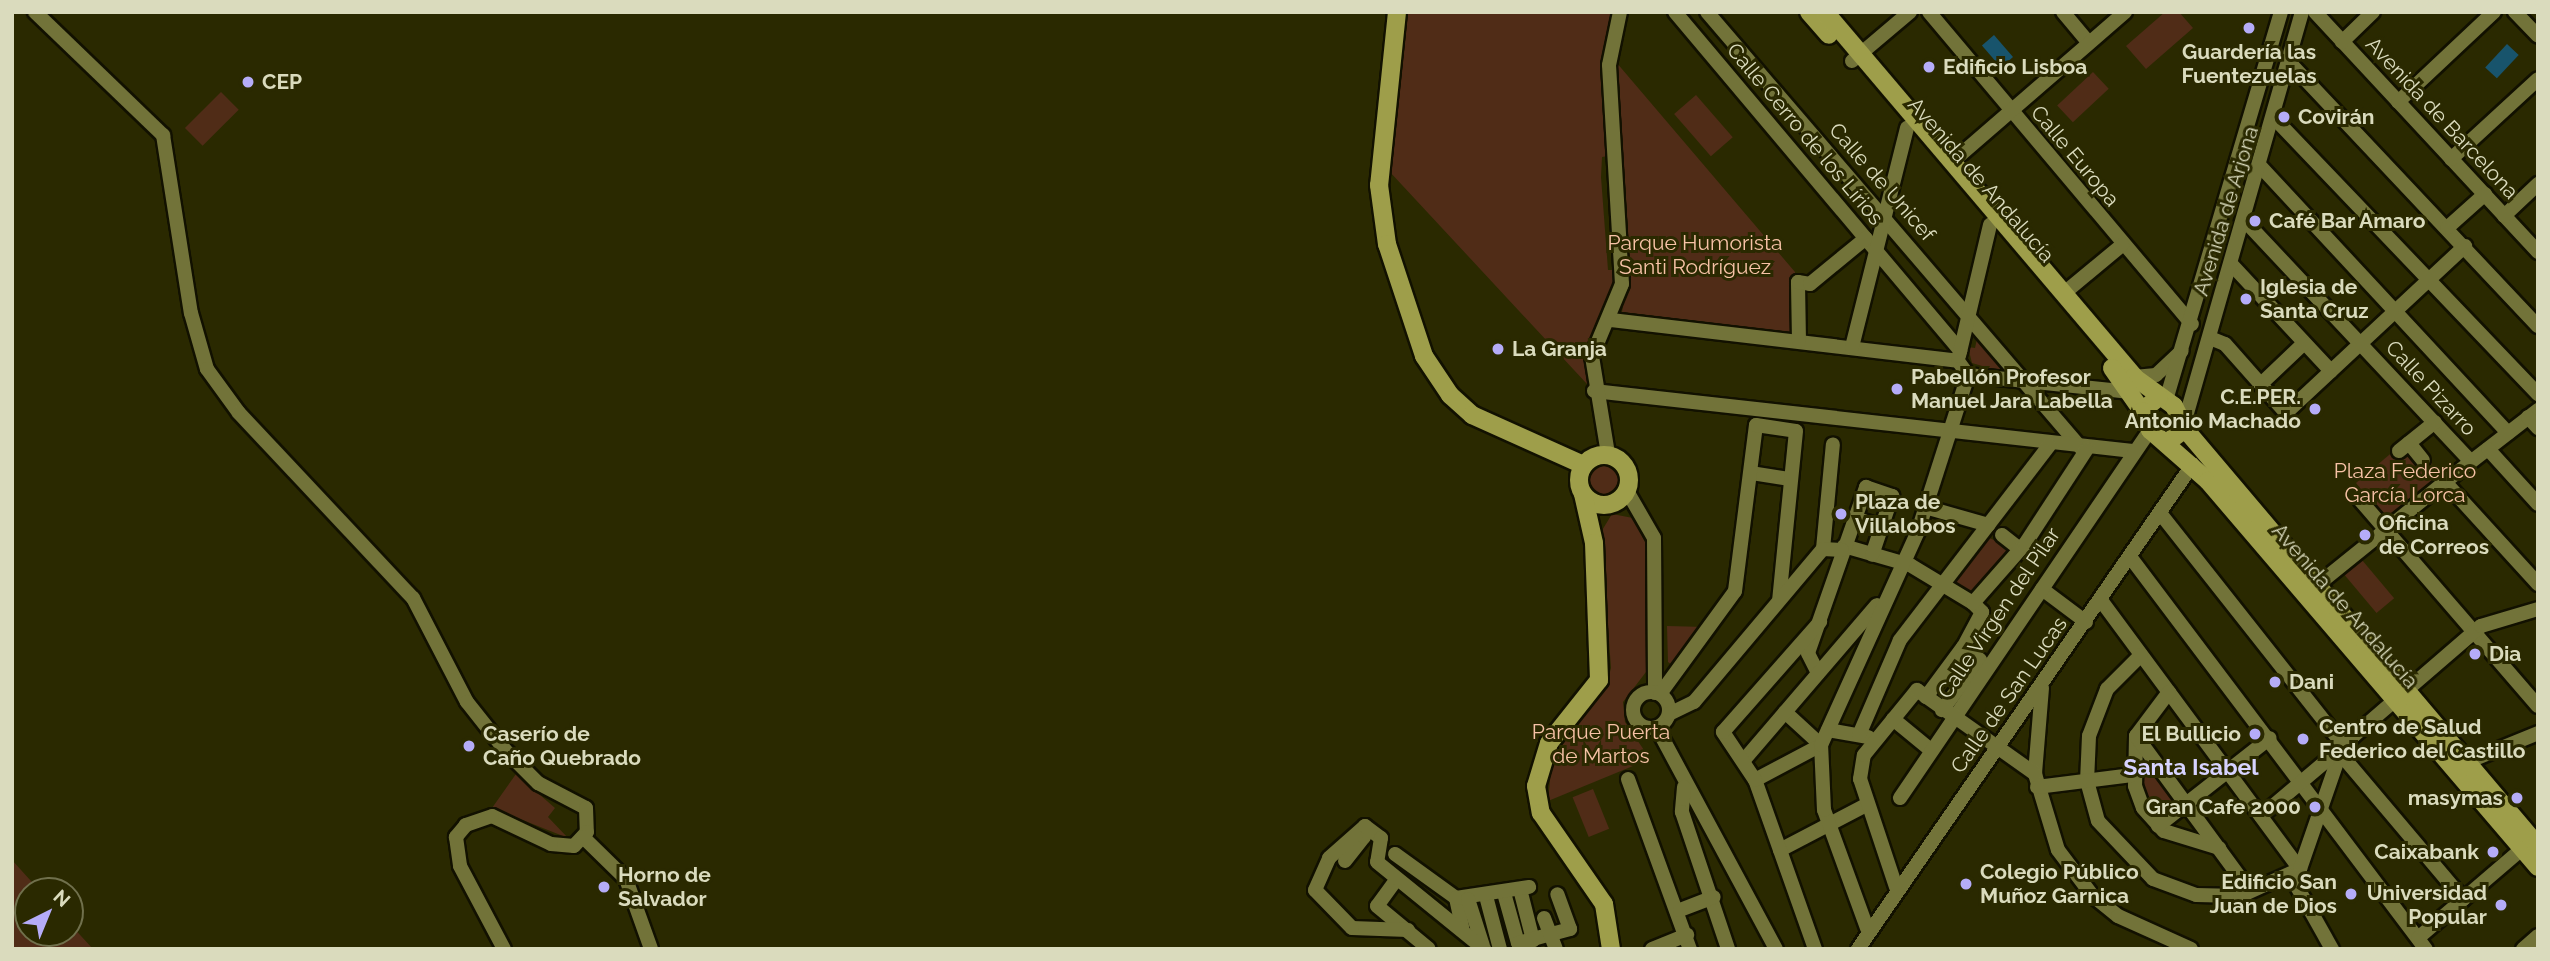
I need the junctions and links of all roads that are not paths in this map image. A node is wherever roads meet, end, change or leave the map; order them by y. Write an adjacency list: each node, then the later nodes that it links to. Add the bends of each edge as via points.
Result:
1 (35, 12): 164 (street, via 163,135 191,313 207,369 239,413 413,598 467,702 505,750 538,783 582,802 588,816)
2 (1397, 12): 87 (main road, via 1379,185 1387,244 1424,356 1450,395 1472,415)
3 (1620, 12): 52 (street, via 1609,65 1622,284)
4 (1675, 12): 24 (street, Calle Cerro de los Lírios)
5 (1707, 12): 21 (street, Calle de Unicef)
6 (1809, 12): 22 (main road, Avenida de Andalucía)
7 (1825, 12): 22 (main road, Avenida de Andalucía)
8 (1910, 12): 22 (street)
9 (1929, 12): 27 (street, Calle Europa)
10 (2063, 12): 20 (street)
11 (2125, 12): 20 (street)
12 (2281, 12): 53 (street, Avenida de Arjona)
13 (2302, 12): 23 (street, Avenida de Arjona)
14 (2315, 12): 19 (street, Avenida de Barcelona)
15 (2373, 12): 19 (street)
16 (2494, 12): 26 (street)
17 (2515, 12): 18 (street)
18 (2538, 36)
19 (2342, 42): 26 (street, Avenida de Barcelona)
20 (2090, 43): 27 (street)
21 (1738, 48): 24 (street); 33 (street, Calle de Unicef)
22 (1856, 58): 29 (main road, Avenida de Andalucía); 31 (main road, Avenida de Andalucía)
23 (2289, 62): 28 (street, Avenida de Arjona); 41 (street)
24 (1718, 65): 35 (street, Calle Cerro de los Lírios)
25 (2538, 79): 30 (street)
26 (2398, 102): 30 (street, Avenida de Barcelona)
27 (2009, 111): 31 (street); 43 (street, Calle Europa)
28 (2275, 119): 32 (street, Avenida de Arjona); 48 (street)
29 (1907, 128): 37 (street); 40 (main road, Avenida de Andalucía)
30 (2451, 159): 36 (street, Avenida de Barcelona)
31 (1952, 162): 49 (main road, Avenida de Andalucía)
32 (2261, 167): 39 (street, Avenida de Arjona); 50 (street)
33 (1844, 173): 35 (street); 37 (street, Calle de Unicef)
34 (2538, 184): 38 (street)
35 (1825, 189): 42 (street, Calle Cerro de los Lírios)
36 (2485, 194): 38 (street, Avenida de Barcelona); 41 (street)
37 (1883, 215): 46 (street); 51 (street, Calle de Unicef)
38 (2504, 216): 45 (street, Avenida de Barcelona)
39 (2245, 221): 47 (street, Avenida de Arjona); 57 (street, Calle Pizarro)
40 (1990, 225): 51 (street); 66 (main road, Avenida de Andalucía)
41 (2447, 228): 44 (street)
42 (1866, 238): 46 (street, Calle Cerro de los Lírios); 56 (street, via 1810,284 1798,282)
43 (2122, 245): 49 (street); 53 (street, Calle Europa)
44 (2465, 246): 48 (street); 54 (street)
45 (2538, 252)
46 (1874, 253): 59 (street); 61 (street, Calle Cerro de los Lírios)
47 (2232, 265): 55 (street, Avenida de Arjona); 58 (street)
48 (2429, 279): 50 (street); 68 (street)
49 (2063, 293): 66 (main road, Avenida de Andalucía)
50 (2395, 310): 57 (street); 76 (street)
51 (1970, 315): 61 (street); 64 (street, Calle de Unicef)
52 (1611, 320): 56 (street); 67 (street, via 1594,346)
53 (2192, 324): 60 (street, Avenida de Arjona)
54 (2538, 327)
55 (2210, 338): 65 (street, via 2225,344); 73 (street, Avenida de Arjona)
56 (1800, 341): 59 (street)
57 (2360, 342): 62 (street); 72 (street, Calle Pizarro)
58 (2304, 343): 62 (street); 65 (street)
59 (1852, 347): 61 (street)
60 (2185, 347): 66 (street, via 2167,369); 69 (street, Avenida de Arjona)
61 (1959, 356): 63 (street, Calle Cerro de los Lírios)
62 (2331, 371): 65 (street, via 2286,413)
63 (1968, 375): 64 (street); 75 (street)
64 (2024, 380): 66 (street); 80 (street, Calle de Unicef)
65 (2261, 384)
66 (2132, 385): 69 (main road, Avenida de Andalucía); 70 (main road, Avenida de Andalucía)
67 (1594, 391): 75 (street); 83 (street)
68 (2538, 394)
69 (2162, 399): 70 (main road); 73 (main road, Avenida de Andalucía)
70 (2142, 411): 74 (main road, Avenida de Andalucía)
71 (2534, 418): 76 (street)
72 (2435, 422): 84 (street, via 2404,447); 85 (street, Calle Pizarro)
73 (2185, 425): 77 (main road); 112 (main road, Avenida de Andalucía)
74 (2150, 430): 77 (main road, Avenida de Andalucía); 82 (street, Calle Virgen del Pilar)
75 (1949, 433): 79 (street); 96 (street)
76 (2508, 433): 81 (street)
77 (2169, 442): 86 (main road, Avenida de Andalucía)
78 (1833, 444): 105 (street)
79 (2049, 446): 80 (street); 99 (street)
80 (2084, 448): 82 (street); 106 (street)
81 (2488, 449): 85 (street); 94 (street)
82 (2133, 451): 113 (street, Calle Virgen del Pilar)
83 (1608, 454): 87 (main road); 91 (main road, via 1627,468)
84 (2423, 460)
85 (2471, 462): 90 (street)
86 (2193, 464): 97 (street, Calle de San Lucas); 128 (main road, Avenida de Andalucía)
87 (1583, 465): 92 (main road)
88 (1751, 473): 89 (street); 89 (street, via 1756,425 1796,431); 127 (street, via 1735,590)
89 (1790, 478): 116 (street)
90 (2442, 484): 101 (street); 111 (street)
91 (1627, 491): 95 (main road); 127 (street, via 1654,538)
92 (1583, 494): 95 (main road); 102 (main road)
93 (2360, 500): 101 (street)
94 (2538, 504)
95 (1608, 505): 102 (main road)
96 (1925, 507): 99 (street); 109 (street)
97 (2160, 513): 108 (street, Calle de San Lucas); 143 (street)
98 (1854, 518): 100 (street); 100 (street, via 1866,487 1892,496); 104 (street)
99 (1988, 525): 110 (street)
100 (1882, 527): 107 (street)
101 (2384, 530): 112 (street); 121 (street)
102 (1593, 535): 198 (main road, via 1600,680 1549,743 1536,786 1541,813 1604,904)
103 (2002, 535): 106 (street)
104 (1843, 548): 105 (street); 107 (street); 119 (street)
105 (1823, 549): 116 (street)
106 (2020, 549): 117 (street)
107 (1872, 555): 109 (street)
108 (2131, 558): 115 (street, Calle de San Lucas); 140 (street)
109 (1902, 565): 110 (street); 114 (street)
110 (1944, 582): 117 (street); 138 (street, via 1900,640)
111 (2538, 584)
112 (2316, 586): 128 (main road, Avenida de Andalucía)
113 (2042, 589): 120 (street); 133 (street, Calle Virgen del Pilar)
114 (1889, 591): 124 (street); 136 (street)
115 (2100, 599): 120 (street, Calle de San Lucas); 123 (street)
116 (1779, 600): 132 (street, via 1694,702)
117 (1978, 607): 122 (street)
118 (2538, 609): 121 (street)
119 (1820, 622): 124 (street, via 1808,653); 146 (street, via 1723,732)
120 (2086, 622): 125 (street, Calle de San Lucas)
121 (2472, 633): 128 (street); 130 (street)
122 (1963, 647): 129 (street); 133 (street, via 1980,660)
123 (2141, 655): 126 (street); 153 (street, via 2107,689 2096,712)
124 (1818, 673): 131 (street)
125 (2042, 687): 144 (street, Calle de San Lucas); 154 (street)
126 (2168, 692): 139 (street); 148 (street)
127 (1657, 693): 132 (street); 135 (street, via 1638,698 1633,709 1641,725)
128 (2401, 696): 143 (street); 147 (main road, Avenida de Andalucía); 165 (main road, Avenida de Andalucía)
129 (1926, 698): 133 (street); 134 (street, via 1917,690)
130 (2538, 706)
131 (1785, 712): 142 (street); 146 (street)
132 (1669, 714): 135 (street)
133 (1948, 714): 144 (street); 145 (street, Calle Virgen del Pilar)
134 (1893, 719): 141 (street); 145 (street)
135 (1657, 728): 155 (street)
136 (1828, 730): 138 (street); 142 (street)
137 (2538, 733): 147 (street)
138 (1859, 736): 141 (street)
139 (2136, 736): 149 (street); 157 (street)
140 (2270, 738): 148 (street); 150 (street)
141 (1876, 739): 158 (street, via 1864,755)
142 (1821, 745): 152 (street); 161 (street, via 1819,771)
143 (2341, 748): 150 (street); 159 (street); 180 (street)
144 (1998, 749): 154 (street); 173 (street, Calle de San Lucas)
145 (1932, 751): 156 (street, Calle Virgen del Pilar)
146 (1744, 760): 152 (street)
147 (2467, 762): 165 (main road, Avenida de Andalucía)
148 (2227, 770): 157 (street); 160 (street)
149 (2132, 775): 153 (street); 163 (street, via 2143,808)
150 (2301, 778): 159 (street); 160 (street)
151 (1628, 779): 181 (street)
152 (1755, 780): 167 (street)
153 (2087, 780): 154 (street); 174 (street, via 2098,821 2153,878 2196,895)
154 (2036, 781): 192 (street, via 2048,830 2070,870 2118,916)
155 (1684, 787): 178 (street, via 1682,812); 201 (street)
156 (1900, 798)
157 (2187, 804): 163 (street); 166 (street)
158 (1864, 806): 161 (street); 173 (street)
159 (2323, 807): 171 (street); 190 (street)
160 (2261, 816): 171 (street)
161 (1829, 824): 167 (street); 184 (street)
162 (1365, 826): 169 (street, via 1364,837); 172 (street, via 1381,838 1377,862); 185 (street, via 1329,858 1315,890 1352,928)
163 (2158, 826): 166 (street, via 2186,842)
164 (583, 837): 194 (street, via 570,847 551,844 492,816 466,825 456,837 460,866); 195 (street, via 626,879)
165 (2533, 843): 170 (main road, Avenida de Andalucía); 180 (street)
166 (2219, 848): 174 (street)
167 (1780, 850): 202 (street)
168 (1395, 854): 179 (street)
169 (1345, 861)
170 (2538, 867)
171 (2296, 873): 174 (street); 205 (street)
172 (1396, 880): 183 (street); 185 (street, via 1377,906)
173 (1896, 887): 184 (street, Calle de San Lucas)
174 (2249, 890)
175 (1504, 893): 177 (street); 189 (street, via 1524,888); 191 (street)
176 (1557, 894): 187 (street, via 1570,929)
177 (1486, 896): 179 (street); 197 (street)
178 (1714, 897): 181 (street); 200 (street)
179 (1462, 898): 183 (street); 193 (street)
180 (2463, 899): 190 (street)
181 (1680, 910): 188 (street)
182 (1544, 918): 187 (street)
183 (1462, 927): 193 (street)
184 (1867, 928): 203 (street, Calle de San Lucas)
185 (1408, 930): 196 (street)
186 (2538, 936): 206 (street)
187 (1561, 942): 189 (street)
188 (1689, 942): 199 (street)
189 (1536, 943): 191 (street)
190 (2422, 943)
191 (1518, 944)
192 (2168, 945): 204 (street)
193 (1479, 947)
194 (504, 949)
195 (651, 949)
196 (1429, 949)
197 (1500, 949)
198 (1611, 949)
199 (1652, 949)
200 (1728, 949)
201 (1776, 949)
202 (1815, 949)
203 (1858, 949)
204 (2191, 949)
205 (2332, 949)
206 (2523, 949)

